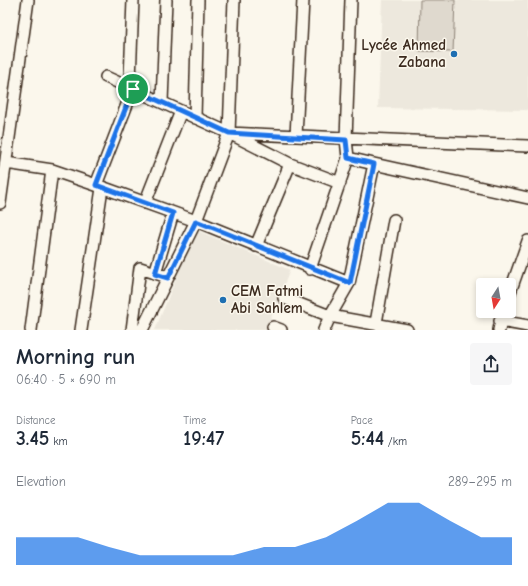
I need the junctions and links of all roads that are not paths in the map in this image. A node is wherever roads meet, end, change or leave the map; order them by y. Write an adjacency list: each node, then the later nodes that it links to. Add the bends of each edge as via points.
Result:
1 (28, 0): 18 (street)
2 (134, 0): 9 (street, via 130,80)
3 (166, 0): 10 (street)
4 (198, 0): 12 (street)
5 (234, 0): 13 (street)
6 (303, 0): 14 (street)
7 (351, 0): 15 (street)
8 (106, 77): 9 (street)
9 (133, 89): 10 (street); 23 (street)
10 (162, 102): 11 (street)
11 (181, 111): 12 (street); 26 (street)
12 (195, 118): 13 (street)
13 (229, 133): 14 (street); 19 (street); 29 (street)
14 (296, 136): 15 (street)
15 (346, 140): 16 (street); 17 (street)
16 (528, 146)
17 (348, 158): 20 (street); 22 (street)
18 (6, 163): 21 (street); 25 (street)
19 (290, 164): 22 (street); 31 (street)
20 (374, 164): 24 (street); 36 (street)
21 (52, 170): 23 (street); 42 (street)
22 (340, 183): 32 (street)
23 (99, 186): 26 (street); 43 (street)
24 (528, 198)
25 (0, 203)
26 (145, 203): 27 (street)
27 (173, 213): 29 (street); 33 (street)
28 (394, 220): 40 (street)
29 (196, 221): 31 (street); 34 (street)
30 (528, 241): 35 (street)
31 (256, 246): 32 (street)
32 (310, 268): 36 (street)
33 (155, 274): 34 (street); 44 (street, via 140,268)
34 (168, 278): 45 (street)
35 (515, 278)
36 (350, 283): 38 (street)
37 (284, 298): 38 (street)
38 (330, 316): 40 (street); 46 (street)
39 (501, 321): 41 (street)
40 (376, 324): 47 (street)
41 (528, 326)
42 (31, 330)
43 (80, 330)
44 (132, 330)
45 (142, 330)
46 (324, 330)
47 (407, 330)

